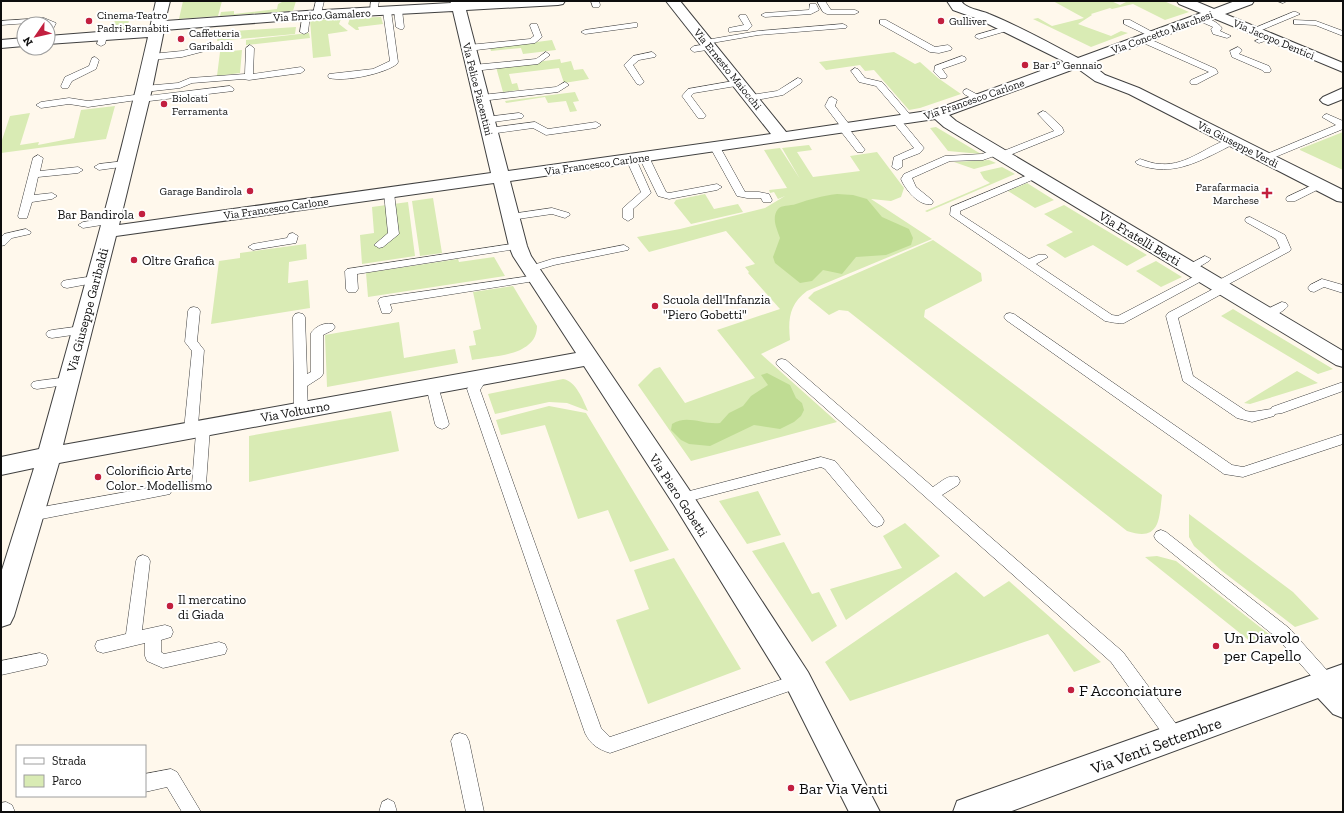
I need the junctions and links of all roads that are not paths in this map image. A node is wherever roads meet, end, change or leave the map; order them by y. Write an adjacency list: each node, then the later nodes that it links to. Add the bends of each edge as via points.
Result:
1 (164, 1): 27 (street, Via Giuseppe Garibaldi)
2 (320, 1): 13 (lane)
3 (558, 1): 9 (street, Via Enrico Gamalero)
4 (673, 1): 37 (street, Via Ernesto Maiocchi)
5 (821, 1): 12 (lane, via 830,12)
6 (954, 1): 26 (street, Via Giuseppe Verdi, via 958,7)
7 (1184, 1): 14 (street, Via Jacopo Dentici)
8 (1247, 1): 14 (street, Via Concetto Marchesi)
9 (457, 4): 11 (street, Via Enrico Gamalero); 40 (street, Via Felice Piacentini)
10 (813, 6): 15 (lane, via 815,10 811,12)
11 (384, 8): 13 (street, Via Enrico Gamalero); 25 (lane); 55 (lane, via 394,62 379,71)
12 (855, 12)
13 (307, 13): 27 (street, Via Enrico Gamalero); 28 (lane)
14 (1213, 13): 17 (street, Via Concetto Marchesi); 31 (street, Via Jacopo Dentici)
15 (765, 15)
16 (743, 17): 37 (lane, via 748,26 745,28)
17 (1200, 18): 32 (lane, via 1217,26 1216,32); 34 (street, Via Concetto Marchesi)
18 (16, 22): 21 (lane)
19 (882, 22): 41 (lane, via 933,50)
20 (1127, 22): 34 (lane)
21 (1, 23)
22 (634, 25): 29 (lane, via 601,26)
23 (534, 26): 40 (lane, via 538,37 532,41)
24 (843, 26): 37 (lane, via 770,32)
25 (400, 27)
26 (1007, 28): 33 (lane); 49 (street, Via Giuseppe Verdi)
27 (158, 29): 35 (street, Via Enrico Gamalero, via 102,40); 46 (street, Via Giuseppe Garibaldi)
28 (304, 32)
29 (585, 32)
30 (1343, 34): 31 (lane, via 1296,18)
31 (1264, 35): 51 (street, Via Jacopo Dentici)
32 (1226, 36)
33 (979, 37)
34 (1148, 37): 49 (street, Via Concetto Marchesi); 60 (lane, via 1213,70 1214,73)
35 (56, 40)
36 (16, 43): 38 (street)
37 (702, 43): 61 (street, Via Ernesto Maiocchi)
38 (1, 44)
39 (250, 48): 57 (lane)
40 (468, 48): 50 (street, Via Felice Piacentini)
41 (948, 48)
42 (202, 50): 46 (lane)
43 (1238, 50): 53 (lane, via 1234,51 1235,55)
44 (546, 55): 50 (lane, via 538,61)
45 (652, 55): 59 (lane, via 636,58 628,64)
46 (151, 57): 66 (street, Via Giuseppe Garibaldi)
47 (962, 59): 56 (lane, via 938,68 938,72)
48 (95, 60): 63 (lane, via 93,67 68,78)
49 (1079, 64): 72 (street, Via Francesco Carlone, via 973,95); 84 (street, Via Giuseppe Verdi, via 1104,81 1134,91)
50 (473, 68): 67 (street, Via Felice Piacentini)
51 (1343, 68)
52 (301, 70): 57 (lane)
53 (1267, 70)
54 (855, 71): 78 (lane, via 862,80 879,84)
55 (332, 76)
56 (943, 76)
57 (249, 77): 62 (lane, via 190,81)
58 (798, 81): 68 (lane, via 780,93)
59 (640, 82)
60 (1194, 82)
61 (739, 83): 68 (street, Via Ernesto Maiocchi); 75 (lane, via 691,91 686,96)
62 (180, 85): 66 (lane); 66 (lane, via 230,85)
63 (65, 86)
64 (565, 86): 67 (lane)
65 (1343, 92): 70 (street)
66 (142, 95): 71 (lane, via 88,104 69,101); 92 (street, Via Giuseppe Garibaldi)
67 (481, 98): 80 (street, Via Felice Piacentini)
68 (751, 98): 83 (street, Via Ernesto Maiocchi)
69 (832, 100): 82 (lane, via 830,106)
70 (1328, 100)
71 (41, 105)
72 (938, 114): 78 (street, Via Francesco Carlone); 87 (street, Via Fratelli Berti)
73 (1043, 114): 87 (lane, via 1060,129 1059,132)
74 (519, 116): 80 (lane)
75 (701, 116)
76 (1326, 117): 90 (lane, via 1340,123 1341,126)
77 (572, 118): 81 (lane)
78 (904, 120): 82 (street, Via Francesco Carlone); 94 (lane, via 919,148 897,159)
79 (596, 125): 81 (lane)
80 (487, 126): 81 (lane, via 535,125 546,132); 98 (street, Via Felice Piacentini)
81 (575, 128)
82 (845, 128): 83 (street, Via Francesco Carlone); 86 (lane)
83 (782, 137): 85 (street, Via Francesco Carlone)
84 (1233, 141): 90 (street, Via Giuseppe Verdi); 91 (lane, via 1175,167 1149,168)
85 (715, 146): 89 (street, Via Francesco Carlone); 106 (lane, via 741,194 758,194 765,196)
86 (860, 150)
87 (999, 153): 97 (street, Via Fratelli Berti); 107 (lane, via 983,157 948,158 908,176 908,185)
88 (38, 158): 96 (lane)
89 (637, 158): 98 (street, Via Francesco Carlone); 100 (lane, via 662,194 669,196); 111 (lane, via 646,193 628,208)
90 (1266, 158): 99 (street, Via Giuseppe Verdi)
91 (1140, 162)
92 (125, 164): 93 (lane); 114 (street, Via Giuseppe Garibaldi)
93 (99, 167)
94 (897, 167)
95 (78, 170): 96 (lane)
96 (33, 175): 104 (lane)
97 (1035, 175): 123 (lane, via 955,209 954,216); 124 (street, Via Fratelli Berti)
98 (500, 177): 101 (street, Via Francesco Carlone); 110 (street, Via Piero Gobetti)
99 (1319, 185): 103 (street, Via Giuseppe Verdi); 105 (lane)
100 (718, 187)
101 (389, 193): 114 (street, Via Francesco Carlone, via 294,209); 118 (lane, via 394,234)
102 (52, 196): 104 (lane)
103 (1343, 197)
104 (27, 199): 108 (lane)
105 (1291, 199)
106 (767, 200)
107 (928, 202)
108 (23, 216)
109 (565, 216): 110 (lane, via 552,211)
110 (511, 217): 119 (street, Via Piero Gobetti)
111 (628, 218)
112 (1250, 220): 128 (lane, via 1281,237 1286,249)
113 (83, 225): 114 (lane)
114 (109, 226): 126 (street, Via Giuseppe Garibaldi)
115 (26, 232): 117 (lane, via 8,236)
116 (293, 236): 120 (lane, via 292,241)
117 (1, 242)
118 (379, 245)
119 (518, 246): 125 (street, Via Piero Gobetti); 130 (lane, via 351,271)
120 (253, 247)
121 (624, 248): 125 (lane, via 552,262)
122 (1042, 257): 123 (lane)
123 (1028, 264): 124 (lane, via 1109,318 1120,320)
124 (1199, 268): 128 (street, Via Fratelli Berti)
125 (534, 273): 132 (lane, via 384,301); 139 (street, Via Piero Gobetti)
126 (95, 280): 127 (lane); 137 (street, Via Giuseppe Garibaldi)
127 (67, 284)
128 (1221, 286): 140 (street, Via Fratelli Berti, via 1274,310); 147 (lane, via 1172,316 1187,378 1242,415 1252,416)
129 (1314, 288): 131 (lane, via 1322,283)
130 (352, 289)
131 (1343, 289)
132 (386, 310)
133 (194, 311): 150 (lane, via 191,342 198,350)
134 (299, 317): 144 (lane)
135 (1010, 317): 151 (lane, via 1230,470 1243,472)
136 (329, 328): 144 (lane, via 317,333 317,374)
137 (82, 330): 138 (lane); 142 (street, Via Giuseppe Garibaldi)
138 (52, 334)
139 (590, 358): 143 (street, Via Volturno); 158 (street, Via Piero Gobetti)
140 (1343, 360)
141 (782, 363): 157 (lane)
142 (68, 380): 145 (lane); 152 (street, Via Giuseppe Garibaldi)
143 (469, 380): 146 (street, Via Volturno); 169 (lane, via 481,379 474,388 594,733 602,742 610,745)
144 (300, 384): 148 (lane)
145 (37, 385)
146 (432, 386): 148 (street, Via Volturno); 149 (lane)
147 (1343, 386)
148 (301, 410): 150 (street, Via Volturno)
149 (442, 424)
150 (197, 429): 152 (street, Via Volturno); 155 (lane)
151 (1343, 439)
152 (49, 456): 153 (street, Via Volturno); 159 (street, Via Giuseppe Garibaldi)
153 (1, 466)
154 (953, 481): 157 (lane)
155 (199, 484)
156 (165, 490): 159 (lane)
157 (931, 494): 172 (lane, via 1117,657)
158 (682, 498): 160 (lane, via 821,462 830,465); 169 (street, Via Piero Gobetti)
159 (31, 515): 163 (street, Via Giuseppe Garibaldi)
160 (877, 521)
161 (1161, 536): 170 (lane, via 1284,633)
162 (142, 561): 164 (lane)
163 (1, 616)
164 (133, 639): 165 (lane); 166 (lane, via 159,633 153,656 163,661)
165 (103, 646)
166 (219, 649)
167 (40, 660): 168 (lane)
168 (1, 668)
169 (798, 681): 177 (street, Via Piero Gobetti)
170 (1331, 681): 171 (street); 172 (street, Via Venti Settembre)
171 (1343, 705)
172 (1176, 738): 178 (street, Via Venti Settembre)
173 (460, 741): 176 (lane)
174 (146, 783): 175 (lane, via 171,778)
175 (192, 812)
176 (475, 812)
177 (866, 812)
178 (968, 812)

